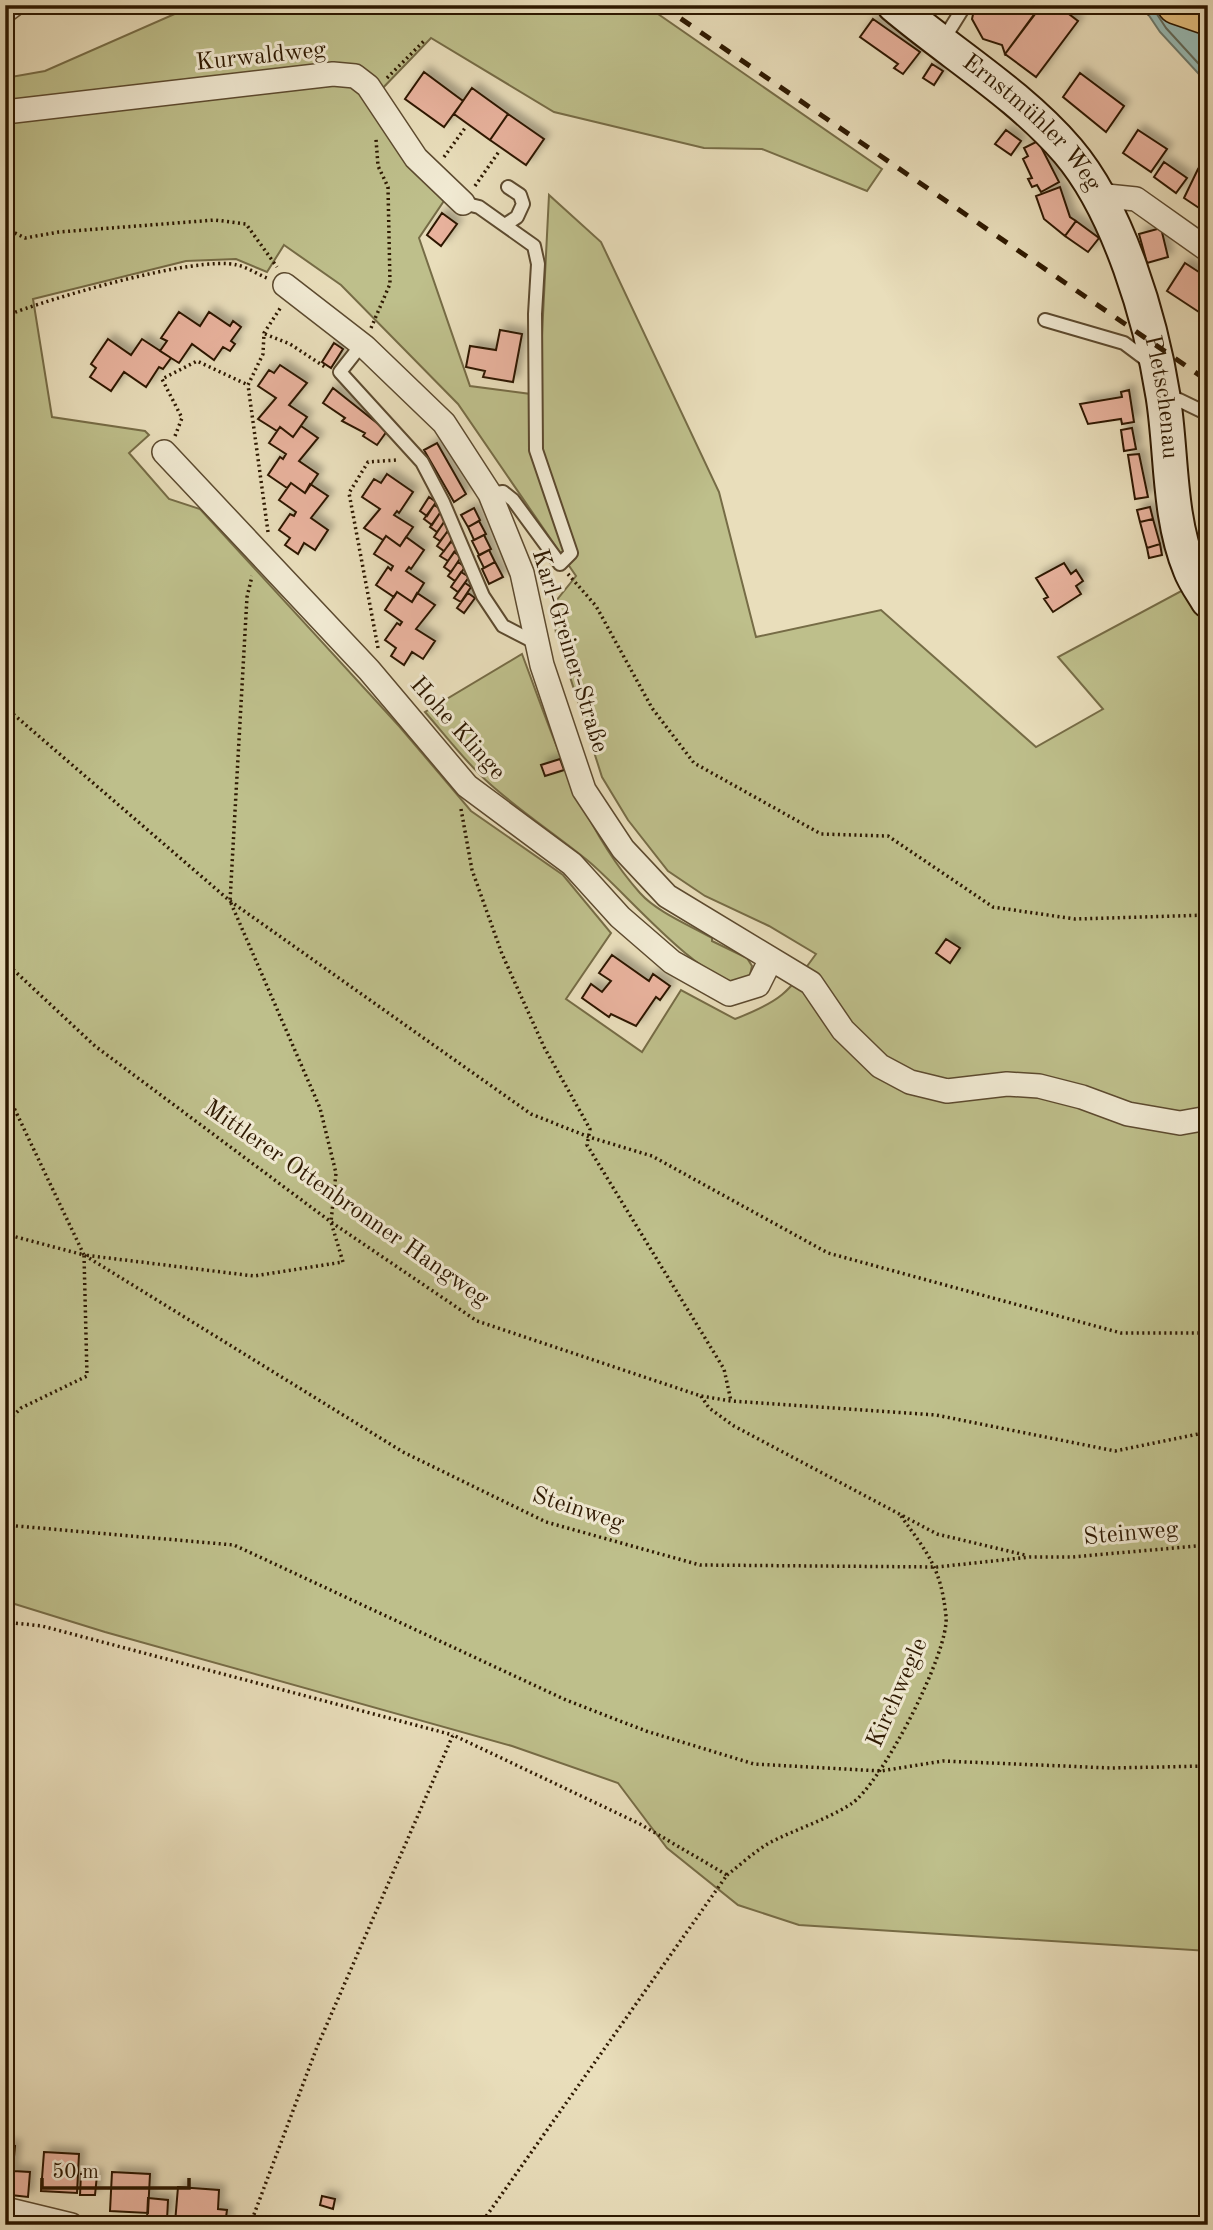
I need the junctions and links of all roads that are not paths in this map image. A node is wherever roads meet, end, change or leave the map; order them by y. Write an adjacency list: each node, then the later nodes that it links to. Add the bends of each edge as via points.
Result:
1 (13, 5): 5 (street)
2 (894, 5): 7 (main road, Ernstmühler Weg)
3 (965, 5): 7 (lane)
4 (1176, 5): 6 (main road)
5 (5, 11)
6 (1208, 16)
7 (942, 42): 10 (main road, Ernstmühler Weg, via 1015,99 1069,152)
8 (5, 112): 11 (street, Kurwaldweg, via 333,74 355,76 379,100 416,158)
9 (508, 187): 12 (lane, via 520,195 523,204 517,217)
10 (1097, 195): 13 (street, Ernstmühler Weg, via 1136,199); 17 (main road, Pletschenau, via 1122,246)
11 (463, 203): 12 (lane, via 479,207)
12 (505, 225): 21 (lane, via 534,246 538,264 536,450 571,553 560,565 513,500 503,492)
13 (1208, 250)
14 (285, 293): 16 (street, Karl-Greiner-Straße)
15 (1045, 320): 17 (lane, via 1124,343 1144,358)
16 (364, 345): 21 (street, Karl-Greiner-Straße, via 444,423); 23 (lane, via 340,372 422,462 483,596 503,626)
17 (1155, 355): 18 (main road, Pletschenau)
18 (1163, 398): 19 (lane); 22 (main road, Pletschenau, via 1181,539 1190,569)
19 (1208, 414)
20 (164, 452): 24 (street, Hohe Klinge, via 263,544 467,786 572,864 630,926 672,962 729,994 758,985)
21 (490, 495): 23 (street, Karl-Greiner-Straße, via 522,573)
22 (1208, 601)
23 (538, 644): 24 (street, Karl-Greiner-Straße, via 584,790 622,849 667,896)
24 (771, 959): 25 (street, Karl-Greiner-Straße, via 811,983 843,1030 880,1066 910,1082 947,1091 1007,1084 1039,1086 1128,1114 1180,1123)
25 (1208, 1118)
26 (5, 2209): 27 (street)
27 (71, 2225)

